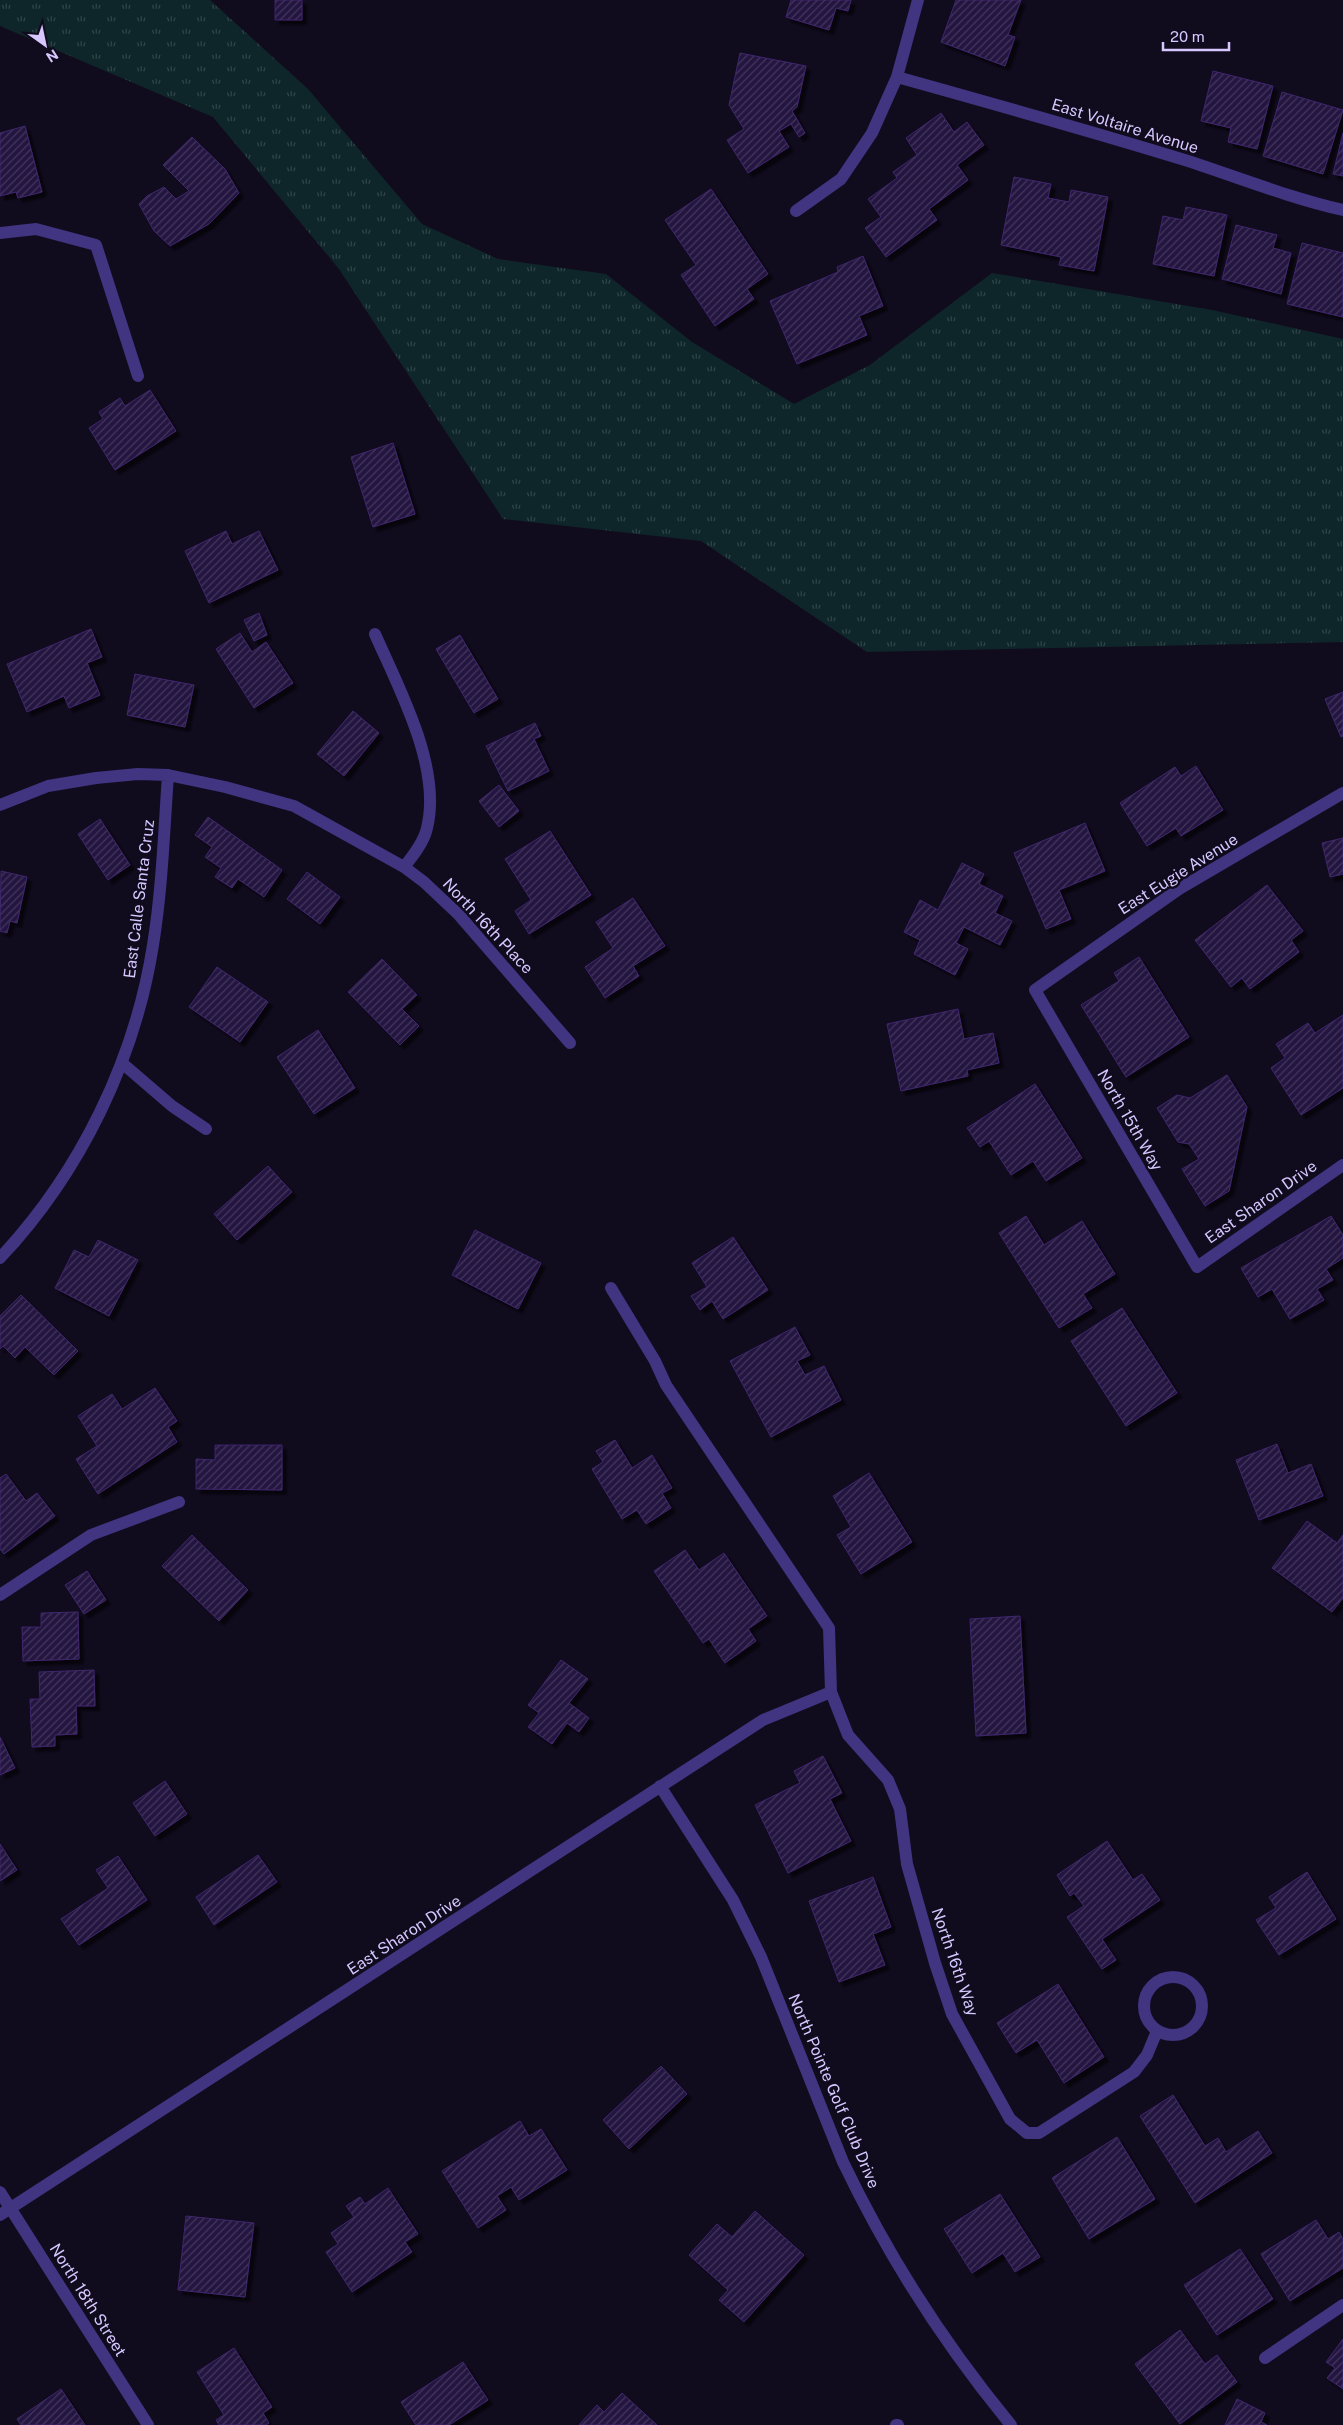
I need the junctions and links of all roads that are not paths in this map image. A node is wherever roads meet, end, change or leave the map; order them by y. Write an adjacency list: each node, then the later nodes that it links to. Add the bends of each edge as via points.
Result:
1 (918, 0): 2 (street)
2 (897, 77): 3 (street, East Voltaire Avenue, via 1231,175 1293,199); 4 (street, via 872,133 841,179)
3 (1343, 210)
4 (796, 211)
5 (0, 233): 6 (street, via 36,229 96,245)
6 (138, 376)
7 (375, 634): 11 (street, via 422,741 427,775 430,805 427,829 415,854)
8 (168, 775): 10 (street, North 16th Place, via 138,774 48,786); 11 (street, North 16th Place, via 294,806); 14 (street, East Calle Santa Cruz, via 153,945 145,987)
9 (1343, 793): 12 (street, East Eugie Avenue, via 1179,889)
10 (0, 804)
11 (404, 867): 13 (street, North 16th Place, via 458,915)
12 (1035, 990): 18 (street, North 15th Way)
13 (570, 1043)
14 (122, 1063): 15 (street, via 172,1106); 17 (street, East Calle Santa Cruz, via 63,1178 30,1226)
15 (206, 1129)
16 (1343, 1165): 18 (street, East Sharon Drive)
17 (0, 1258)
18 (1197, 1267)
19 (611, 1288): 22 (street, North 16th Way, via 666,1385 829,1628)
20 (179, 1502): 21 (street, via 91,1535)
21 (0, 1595)
22 (831, 1692): 23 (street, East Sharon Drive, via 763,1720); 24 (street, North 16th Way, via 848,1735 888,1780 900,1809 907,1864 952,2014 1010,2119 1027,2133 1039,2133 1134,2072 1147,2055)
23 (660, 1786): 26 (street, East Sharon Drive); 30 (street, North Pointe Golf Club Drive, via 733,1900 757,1949 858,2192 940,2331 972,2378)
24 (1157, 2032): 24 (street, via 1179,2035 1199,2021 1203,2008 1201,1997 1191,1982 1167,1978 1152,1986 1146,1994 1146,2017)
25 (0, 2192): 26 (street, North 18th Street)
26 (5, 2212): 29 (street, North 18th Street)
27 (1343, 2305): 28 (street)
28 (1265, 2358)
29 (148, 2425)
30 (1011, 2425)

